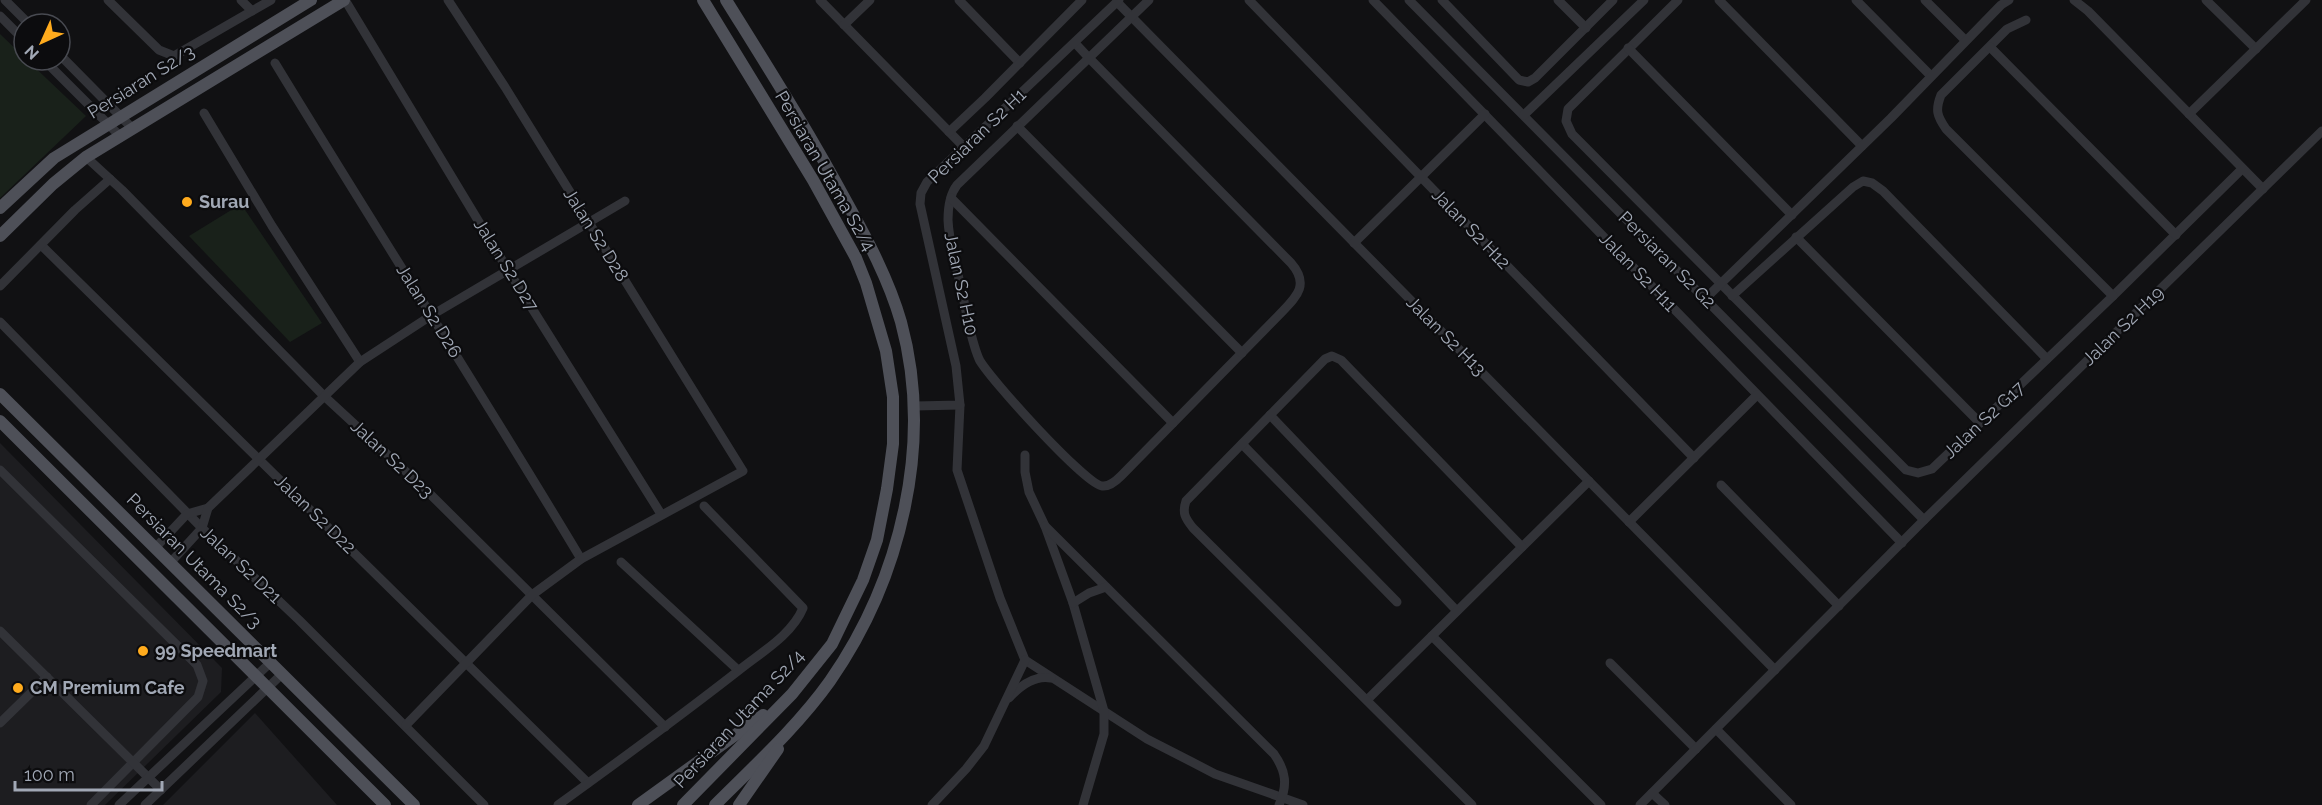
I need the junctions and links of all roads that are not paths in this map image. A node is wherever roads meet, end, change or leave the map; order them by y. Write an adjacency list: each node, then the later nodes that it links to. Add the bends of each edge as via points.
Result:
1 (5, 0): 32 (street)
2 (108, 0): 31 (street, via 159,50 174,56)
3 (241, 0): 31 (street)
4 (271, 0): 31 (street)
5 (311, 0): 54 (main road, Persiaran S2/3)
6 (344, 0): 57 (main road); 78 (street, Jalan S2 D27)
7 (448, 0): 72 (street, Jalan S2 D28)
8 (703, 0): 138 (main road, Persiaran Utama S2/4, via 856,258 886,351 893,397 893,444 887,489 863,580 832,644)
9 (726, 0): 93 (main road, via 822,156 879,266 901,322)
10 (820, 0): 36 (street)
11 (870, 0): 36 (street)
12 (959, 0): 46 (street)
13 (1082, 0): 46 (street)
14 (1149, 0): 34 (street)
15 (1249, 0): 65 (street, Jalan S2 H12)
16 (1373, 0): 51 (street, Jalan S2 H11)
17 (1409, 0): 53 (street, Persiaran S2 G2)
18 (1442, 0): 38 (street, via 1519,80 1528,82)
19 (1558, 0): 38 (street)
20 (1613, 0): 38 (street)
21 (1644, 0): 53 (street)
22 (1678, 0): 42 (street)
23 (1719, 0): 61 (street)
24 (1925, 0): 39 (street)
25 (2009, 0): 39 (street)
26 (2074, 0): 52 (street)
27 (2206, 0): 43 (street)
28 (2306, 0): 43 (street)
29 (1118, 1): 34 (street, Jalan S2 H13); 40 (street, Persiaran S2 H1)
30 (1862, 2): 49 (street)
31 (252, 11)
32 (17, 12)
33 (0, 16): 37 (street)
34 (1131, 17): 44 (street); 76 (street, Jalan S2 H13)
35 (2026, 20): 41 (street, via 2007,29)
36 (844, 25): 59 (street)
37 (12, 28)
38 (1586, 28)
39 (1965, 40): 49 (street)
40 (1075, 43): 44 (street); 62 (street, Persiaran S2 H1)
41 (1990, 47): 73 (street); 82 (street, via 1941,95 1936,108 1939,118)
42 (1628, 48): 71 (street); 79 (street, Jalan S2 G17, via 1568,109 1566,121 1572,134)
43 (2256, 49): 52 (street)
44 (1089, 58): 56 (street); 86 (street, Jalan S2 H10, via 1299,272 1296,297)
45 (275, 63): 84 (street, Jalan S2 D26)
46 (1020, 63): 59 (street)
47 (72, 67): 54 (street)
48 (56, 72): 55 (street)
49 (1931, 76): 61 (street)
50 (204, 113): 88 (street)
51 (1485, 114): 65 (street); 90 (street, Jalan S2 H11)
52 (2189, 114): 64 (street)
53 (1524, 115): 83 (street, Persiaran S2 G2)
54 (120, 116): 55 (main road, Persiaran S2/3); 57 (street)
55 (108, 124): 60 (street); 70 (main road, Persiaran S2/3, via 54,158)
56 (1017, 126): 68 (street, via 957,185); 86 (street)
57 (133, 129): 60 (main road)
58 (2322, 131): 67 (street, Jalan S2 H19)
59 (949, 132): 62 (street)
60 (120, 137): 63 (main road)
61 (1862, 146): 71 (street)
62 (964, 147): 92 (street, Persiaran S2 H1, via 927,182 920,204 956,366)
63 (86, 157): 66 (street, Jalan S2 D23); 74 (main road)
64 (2242, 169): 67 (street); 73 (street, Jalan S2 G17)
65 (1421, 177): 76 (street); 100 (street, Jalan S2 H12)
66 (110, 179): 77 (street); 91 (street, Jalan S2 D23)
67 (2263, 189): 109 (street, Jalan S2 H19)
68 (951, 198): 96 (street); 96 (street, Jalan S2 H10, via 948,219 952,248 979,359 992,380 1077,469 1092,483 1112,484)
69 (625, 201): 72 (street)
70 (0, 208)
71 (1792, 215): 79 (street)
72 (588, 223): 78 (street); 108 (street, Jalan S2 D28, via 743,471)
73 (2176, 235): 82 (street, Jalan S2 G17)
74 (0, 236)
75 (1796, 237): 81 (street); 87 (street, via 1853,187 1863,181 1872,183); 97 (street)
76 (1354, 243): 103 (street, Jalan S2 H13)
77 (41, 245): 80 (street); 101 (street, Jalan S2 D22)
78 (508, 270): 84 (street); 108 (street, Jalan S2 D27)
79 (1721, 285): 81 (street, Jalan S2 G17); 83 (street)
80 (0, 286)
81 (1732, 296): 97 (street, Jalan S2 G17, via 1906,470 1918,473 1932,469)
82 (2113, 296): 87 (street, Jalan S2 G17)
83 (1706, 298): 109 (street, Persiaran S2 G2)
84 (432, 315): 88 (street); 116 (street, Jalan S2 D26)
85 (0, 322): 107 (street, Jalan S2 D21)
86 (1242, 353): 96 (street, Jalan S2 H10)
87 (2048, 359): 97 (street, Jalan S2 G17)
88 (360, 362): 91 (street)
89 (0, 394): 114 (main road, Persiaran Utama S2/3)
90 (1757, 395): 100 (street); 113 (street, Jalan S2 H11)
91 (324, 396): 101 (street); 120 (street, Jalan S2 D23)
92 (960, 405): 93 (street); 127 (street, Persiaran S2 H1, via 957,470 1000,598)
93 (915, 406): 142 (main road, via 908,485 886,574 865,623 841,664)
94 (1270, 416): 98 (street); 115 (street, via 1325,359 1332,356 1341,360); 124 (street)
95 (0, 422): 134 (main road)
96 (1173, 423)
97 (1980, 423)
98 (1242, 444): 121 (street); 139 (street, via 1186,501 1185,519)
99 (1025, 455): 111 (street, via 1029,492)
100 (1694, 458): 110 (street)
101 (259, 459): 106 (street); 129 (street, Jalan S2 D22)
102 (0, 470): 148 (street, via 197,665 203,681 198,697)
103 (1589, 481): 110 (street, Jalan S2 H13); 115 (street)
104 (1721, 485): 123 (street)
105 (704, 506): 131 (street, via 803,608 774,644)
106 (208, 508): 107 (street); 112 (street)
107 (187, 513): 112 (street, Jalan S2 D21); 114 (street)
108 (661, 514): 116 (street)
109 (1924, 520): 113 (street, Jalan S2 H19)
110 (1629, 522): 132 (street, Jalan S2 H13)
111 (1045, 526): 119 (street); 122 (street)
112 (202, 528): 117 (street); 144 (street, Jalan S2 D21)
113 (1906, 539): 123 (street)
114 (156, 547): 117 (main road, Persiaran Utama S2/3)
115 (1522, 547): 124 (street)
116 (581, 559): 120 (street)
117 (171, 562): 128 (main road, Persiaran Utama S2/3)
118 (621, 562): 131 (street)
119 (1107, 587): 122 (street, via 1089,592); 153 (street, via 1274,754 1283,766)
120 (532, 595): 129 (street); 145 (street, Jalan S2 D23)
121 (1397, 602)
122 (1073, 603): 141 (street)
123 (1839, 606): 132 (street)
124 (1457, 611): 126 (street)
125 (0, 631): 135 (street)
126 (1432, 636): 139 (street); 169 (street)
127 (1026, 660): 136 (street); 140 (street)
128 (271, 662): 133 (main road, Persiaran Utama S2/3); 134 (street)
129 (466, 663): 144 (street); 150 (street, Jalan S2 D22)
130 (1610, 663): 147 (street)
131 (738, 670): 145 (street)
132 (1775, 670): 146 (street)
133 (282, 674): 137 (street); 158 (main road, Persiaran Utama S2/3)
134 (255, 676): 137 (main road); 149 (street)
135 (47, 677): 143 (street); 148 (street)
136 (1054, 678): 140 (street, via 1035,678); 141 (street)
137 (267, 688): 151 (street); 157 (main road)
138 (792, 694): 161 (main road); 162 (main road, Persiaran Utama S2/4)
139 (1368, 699): 168 (street)
140 (1004, 703): 165 (street, via 984,746)
141 (1104, 711): 153 (street, via 1147,739 1215,774); 166 (street, via 1104,734)
142 (797, 720): 163 (main road); 164 (main road)
143 (0, 723)
144 (406, 725): 159 (street, Jalan S2 D21)
145 (665, 727): 150 (street)
146 (1716, 729): 147 (street); 172 (street)
147 (1696, 749): 152 (street)
148 (133, 762): 149 (street); 155 (street)
149 (147, 776): 151 (street); 156 (street)
150 (588, 783): 160 (street)
151 (161, 790): 154 (street)
152 (1652, 793): 170 (street); 171 (street)
153 (1281, 801): 167 (street)
154 (147, 804)
155 (91, 805)
156 (119, 805)
157 (385, 805)
158 (414, 805)
159 (484, 805)
160 (558, 805)
161 (638, 805)
162 (683, 805)
163 (715, 805)
164 (739, 805)
165 (932, 805)
166 (1083, 805)
167 (1303, 805)
168 (1472, 805)
169 (1601, 805)
170 (1640, 805)
171 (1665, 805)
172 (1791, 805)

